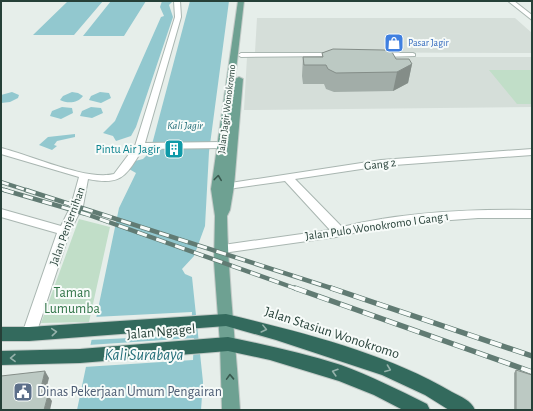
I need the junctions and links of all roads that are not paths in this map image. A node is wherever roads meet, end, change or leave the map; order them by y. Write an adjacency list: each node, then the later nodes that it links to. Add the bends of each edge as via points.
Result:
1 (177, 1): 12 (street, via 178,17)
2 (241, 1): 11 (main road, Jalan Jagir Wonokromo)
3 (246, 1): 7 (main road, Jalan Jagir Wonokromo)
4 (511, 1): 5 (street)
5 (529, 13): 6 (street)
6 (532, 18)
7 (241, 55): 8 (street); 11 (main road, Jalan Jagir Wonokromo)
8 (342, 55)
9 (373, 55): 10 (street)
10 (413, 55)
11 (231, 111): 13 (main road, Jalan Jagir Wonokromo); 18 (main road, Jalan Jagir Wonokromo)
12 (143, 145): 13 (street); 16 (street, via 118,176)
13 (222, 145): 21 (main road, Jalan Jagir Wonokromo, one-way to 13, via 217,189)
14 (1, 151): 16 (street, Jalan Penjernihan)
15 (532, 152): 17 (street, Gang 2, via 381,163)
16 (84, 176): 22 (street, Jalan Penjernihan, via 77,206)
17 (288, 178): 18 (street, Gang 2); 23 (street)
18 (228, 186): 21 (main road, Jalan Jagir Wonokromo)
19 (1, 213): 22 (street)
20 (532, 214): 23 (street, Jalan Pulo Wonokromo I Gang 1, via 488,213 419,218)
21 (221, 216): 24 (main road, Jalan Jagir Wonokromo)
22 (64, 231): 27 (street, Jalan Penjernihan)
23 (339, 232): 24 (street, Jalan Pulo Wonokromo I Gang 1)
24 (222, 249): 25 (main road, Jalan Jagir Wonokromo)
25 (226, 320): 27 (highway, Jalan Ngagel, one-way to 25); 28 (main road, Jalan Jagir Wonokromo); 32 (highway, Jalan Stasiun Wonokromo, one-way to 32, via 386,368)
26 (1, 334): 27 (highway, Jalan Ngagel)
27 (29, 334)
28 (228, 344): 29 (highway, Jalan Ngagel, one-way to 29, via 80,356); 30 (main road, Jalan Jagir Wonokromo, one-way to 28); 31 (highway, one-way to 28, via 380,389 340,373 270,352)
29 (1, 358)
30 (231, 410)
31 (421, 410)
32 (466, 410)

